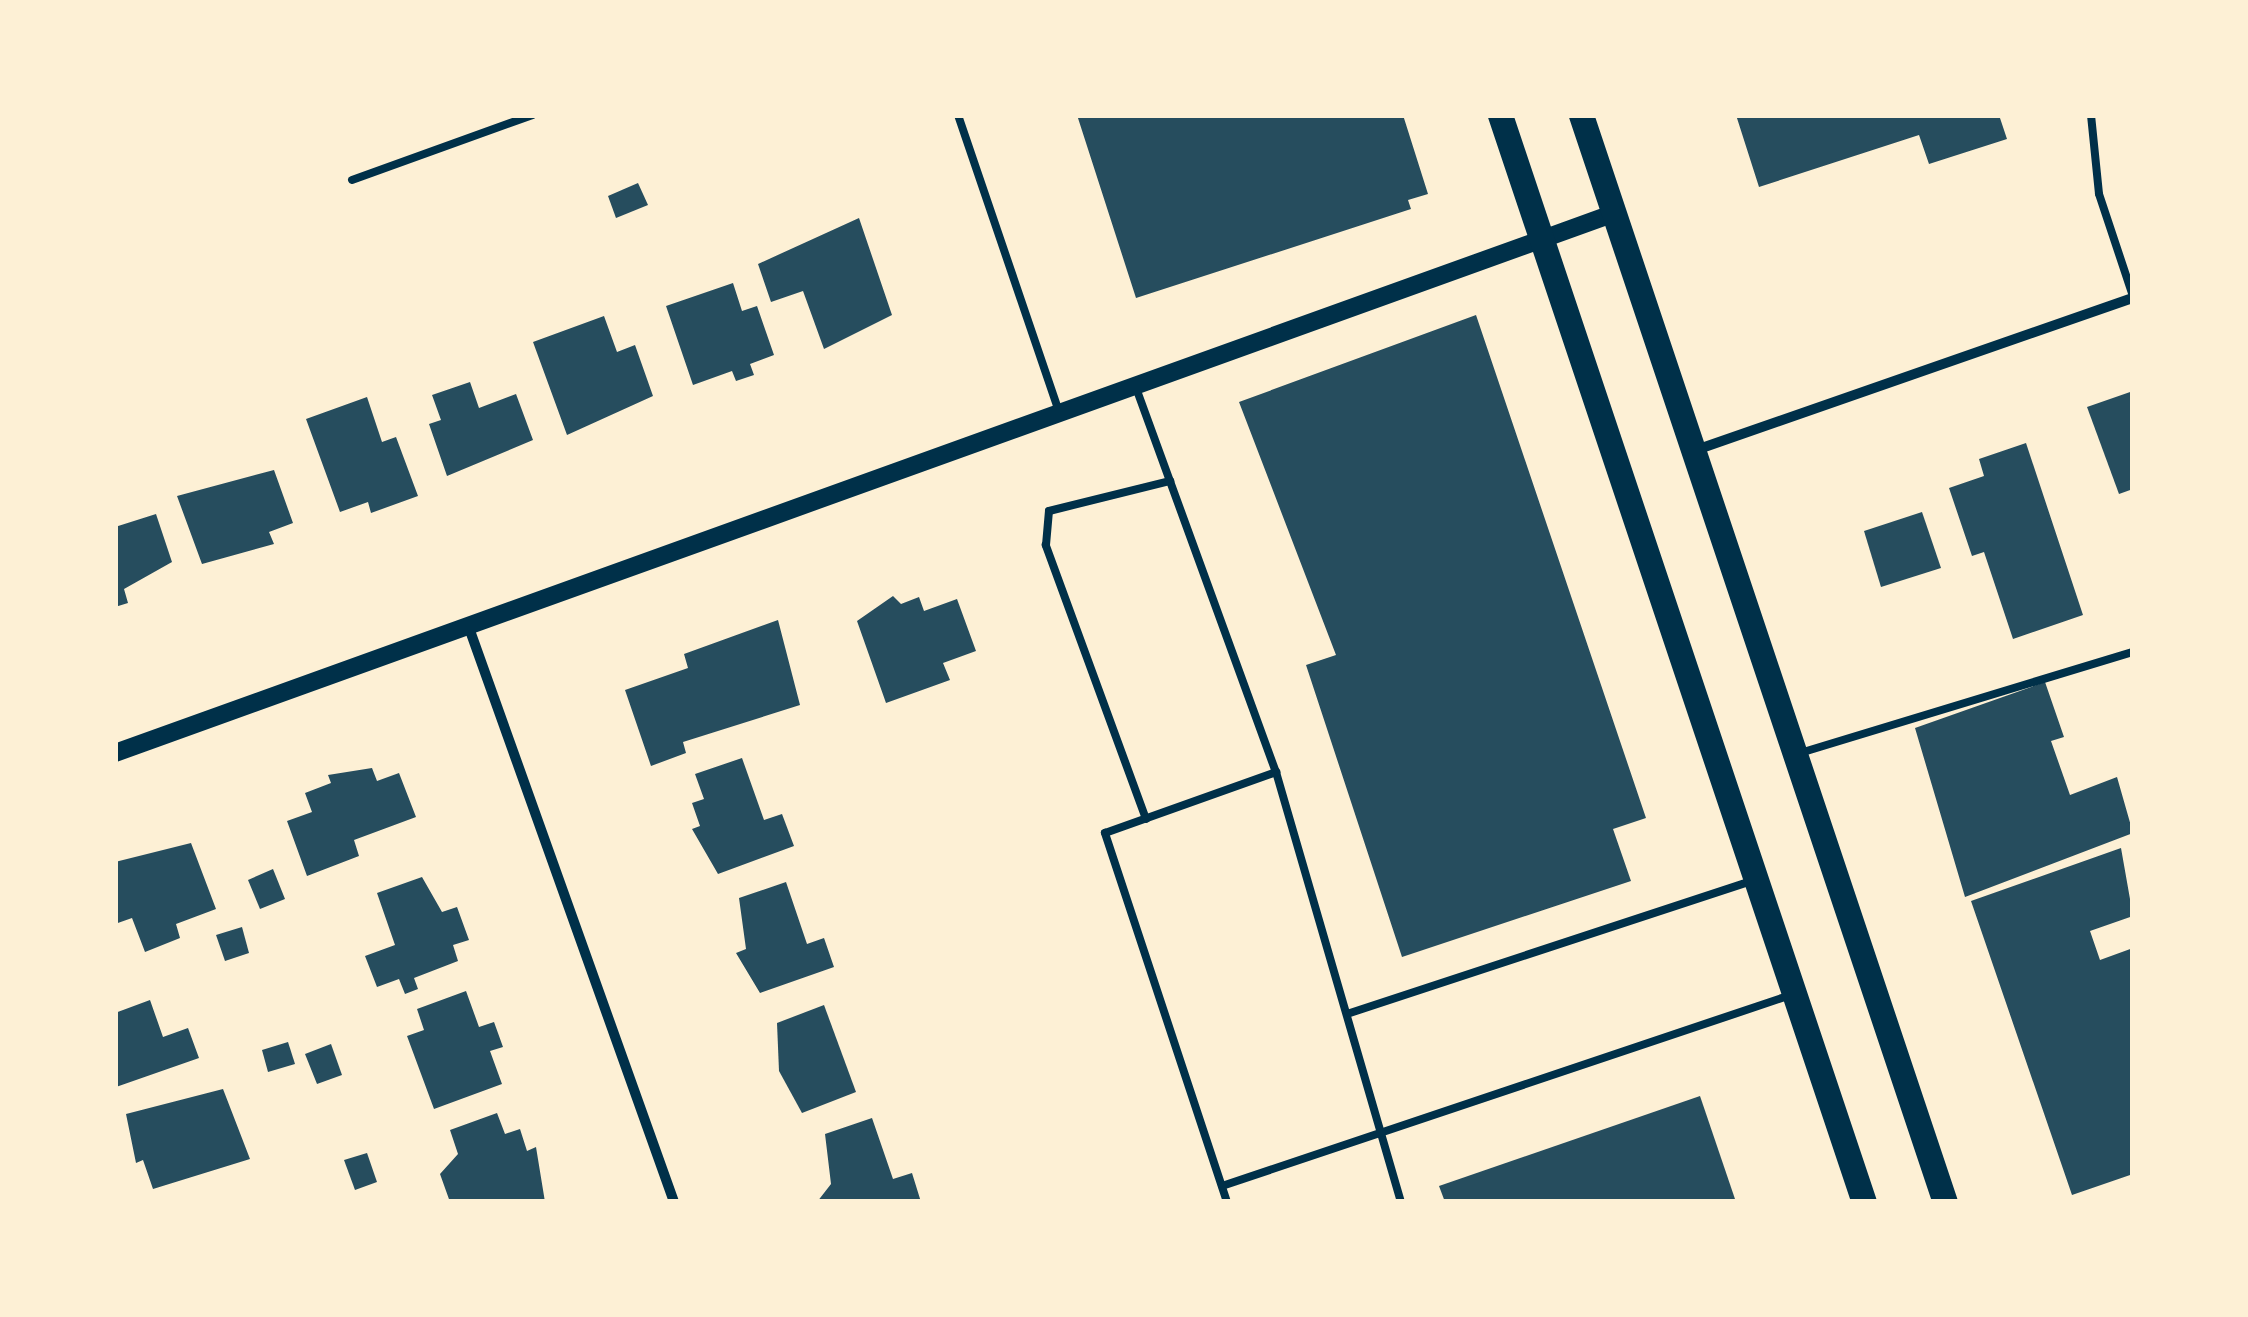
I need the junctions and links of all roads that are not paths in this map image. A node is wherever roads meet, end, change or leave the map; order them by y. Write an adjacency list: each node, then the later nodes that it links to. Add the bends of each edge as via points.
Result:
1 (533, 115): 6 (lane)
2 (958, 115): 11 (lane)
3 (1500, 115): 8 (main road)
4 (1581, 115): 7 (main road)
5 (2091, 115): 9 (lane, via 2099,194)
6 (352, 180)
7 (1612, 214): 8 (street); 12 (main road)
8 (1542, 238): 10 (street); 20 (main road)
9 (2133, 297): 12 (street)
10 (1135, 385): 11 (street); 13 (lane)
11 (1059, 412): 14 (street)
12 (1695, 450): 17 (main road)
13 (1170, 481): 18 (lane); 19 (lane, via 1049,512 1046,545)
14 (468, 624): 16 (street); 25 (street)
15 (2133, 652): 17 (lane)
16 (115, 753)
17 (1796, 755): 29 (main road)
18 (1276, 772): 19 (lane); 22 (lane)
19 (1146, 820): 24 (lane, via 1104,834)
20 (1756, 880): 21 (main road); 22 (lane)
21 (1795, 994): 23 (lane); 28 (main road)
22 (1350, 1014): 23 (lane)
23 (1383, 1132): 24 (lane); 27 (lane)
24 (1222, 1186): 26 (lane)
25 (674, 1202)
26 (1228, 1202)
27 (1401, 1202)
28 (1864, 1202)
29 (1945, 1202)

